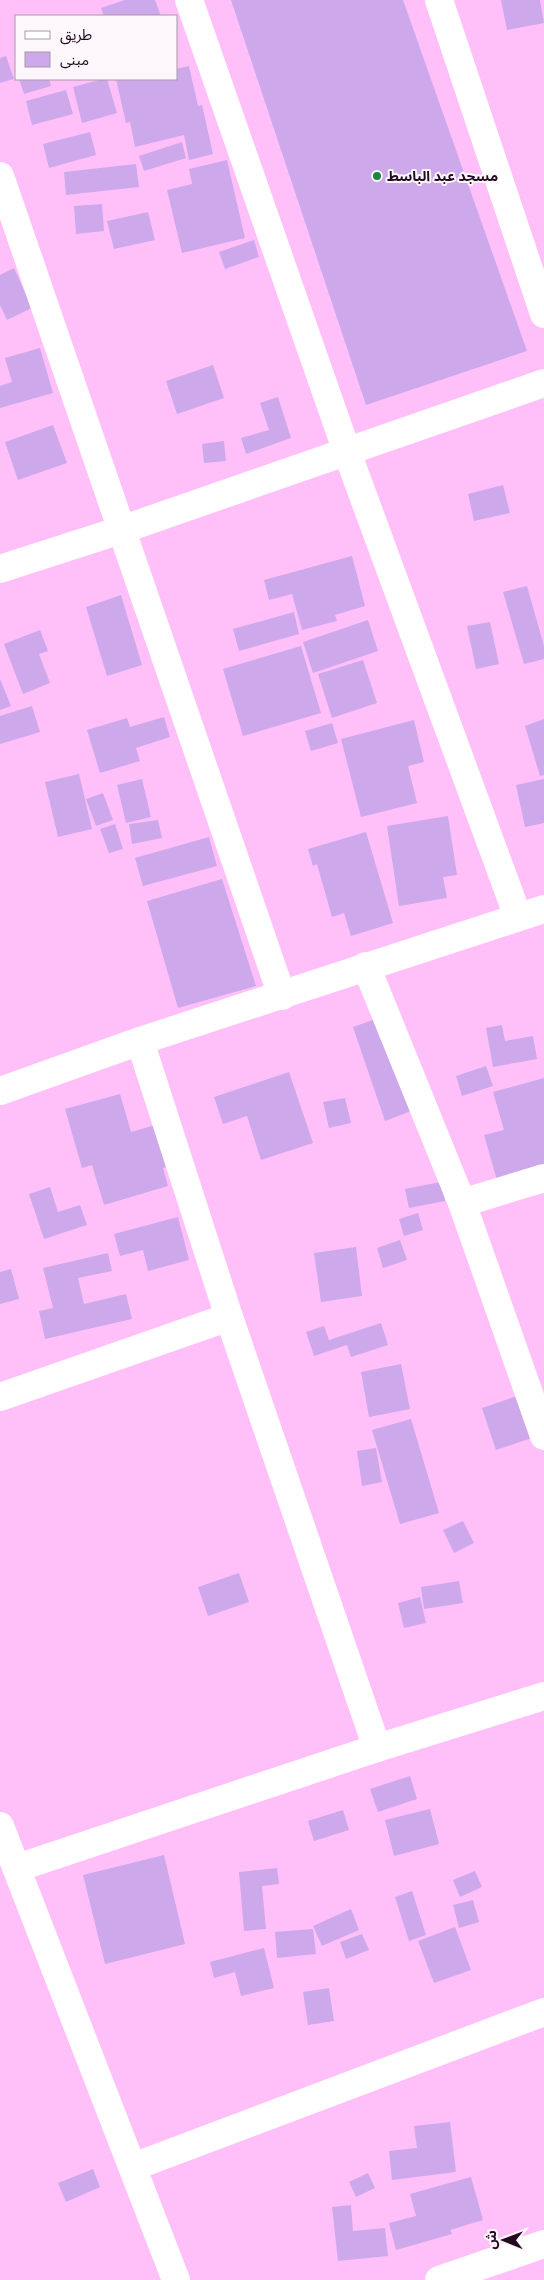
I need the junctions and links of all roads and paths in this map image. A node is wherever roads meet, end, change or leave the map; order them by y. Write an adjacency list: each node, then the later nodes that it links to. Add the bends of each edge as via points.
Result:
1 (189, 0): 7 (street)
2 (439, 0): 5 (street)
3 (0, 176): 4 (street)
4 (10, 236): 8 (street)
5 (544, 314)
6 (544, 383): 7 (street)
7 (347, 452): 8 (street); 11 (street)
8 (121, 530): 9 (street); 13 (street)
9 (0, 569)
10 (544, 909): 11 (street)
11 (518, 917): 12 (street)
12 (366, 966): 13 (street); 17 (street)
13 (282, 996): 14 (street)
14 (140, 1041): 15 (street); 18 (street)
15 (0, 1091)
16 (544, 1178): 17 (street)
17 (462, 1203): 20 (street)
18 (229, 1317): 19 (street); 22 (street)
19 (0, 1397)
20 (544, 1436)
21 (544, 1696): 22 (street)
22 (377, 1748): 24 (street)
23 (0, 1826): 24 (street)
24 (17, 1868): 26 (street)
25 (544, 2012): 26 (street)
26 (133, 2167): 28 (street)
27 (544, 2244): 29 (street)
28 (176, 2280)
29 (439, 2280)

